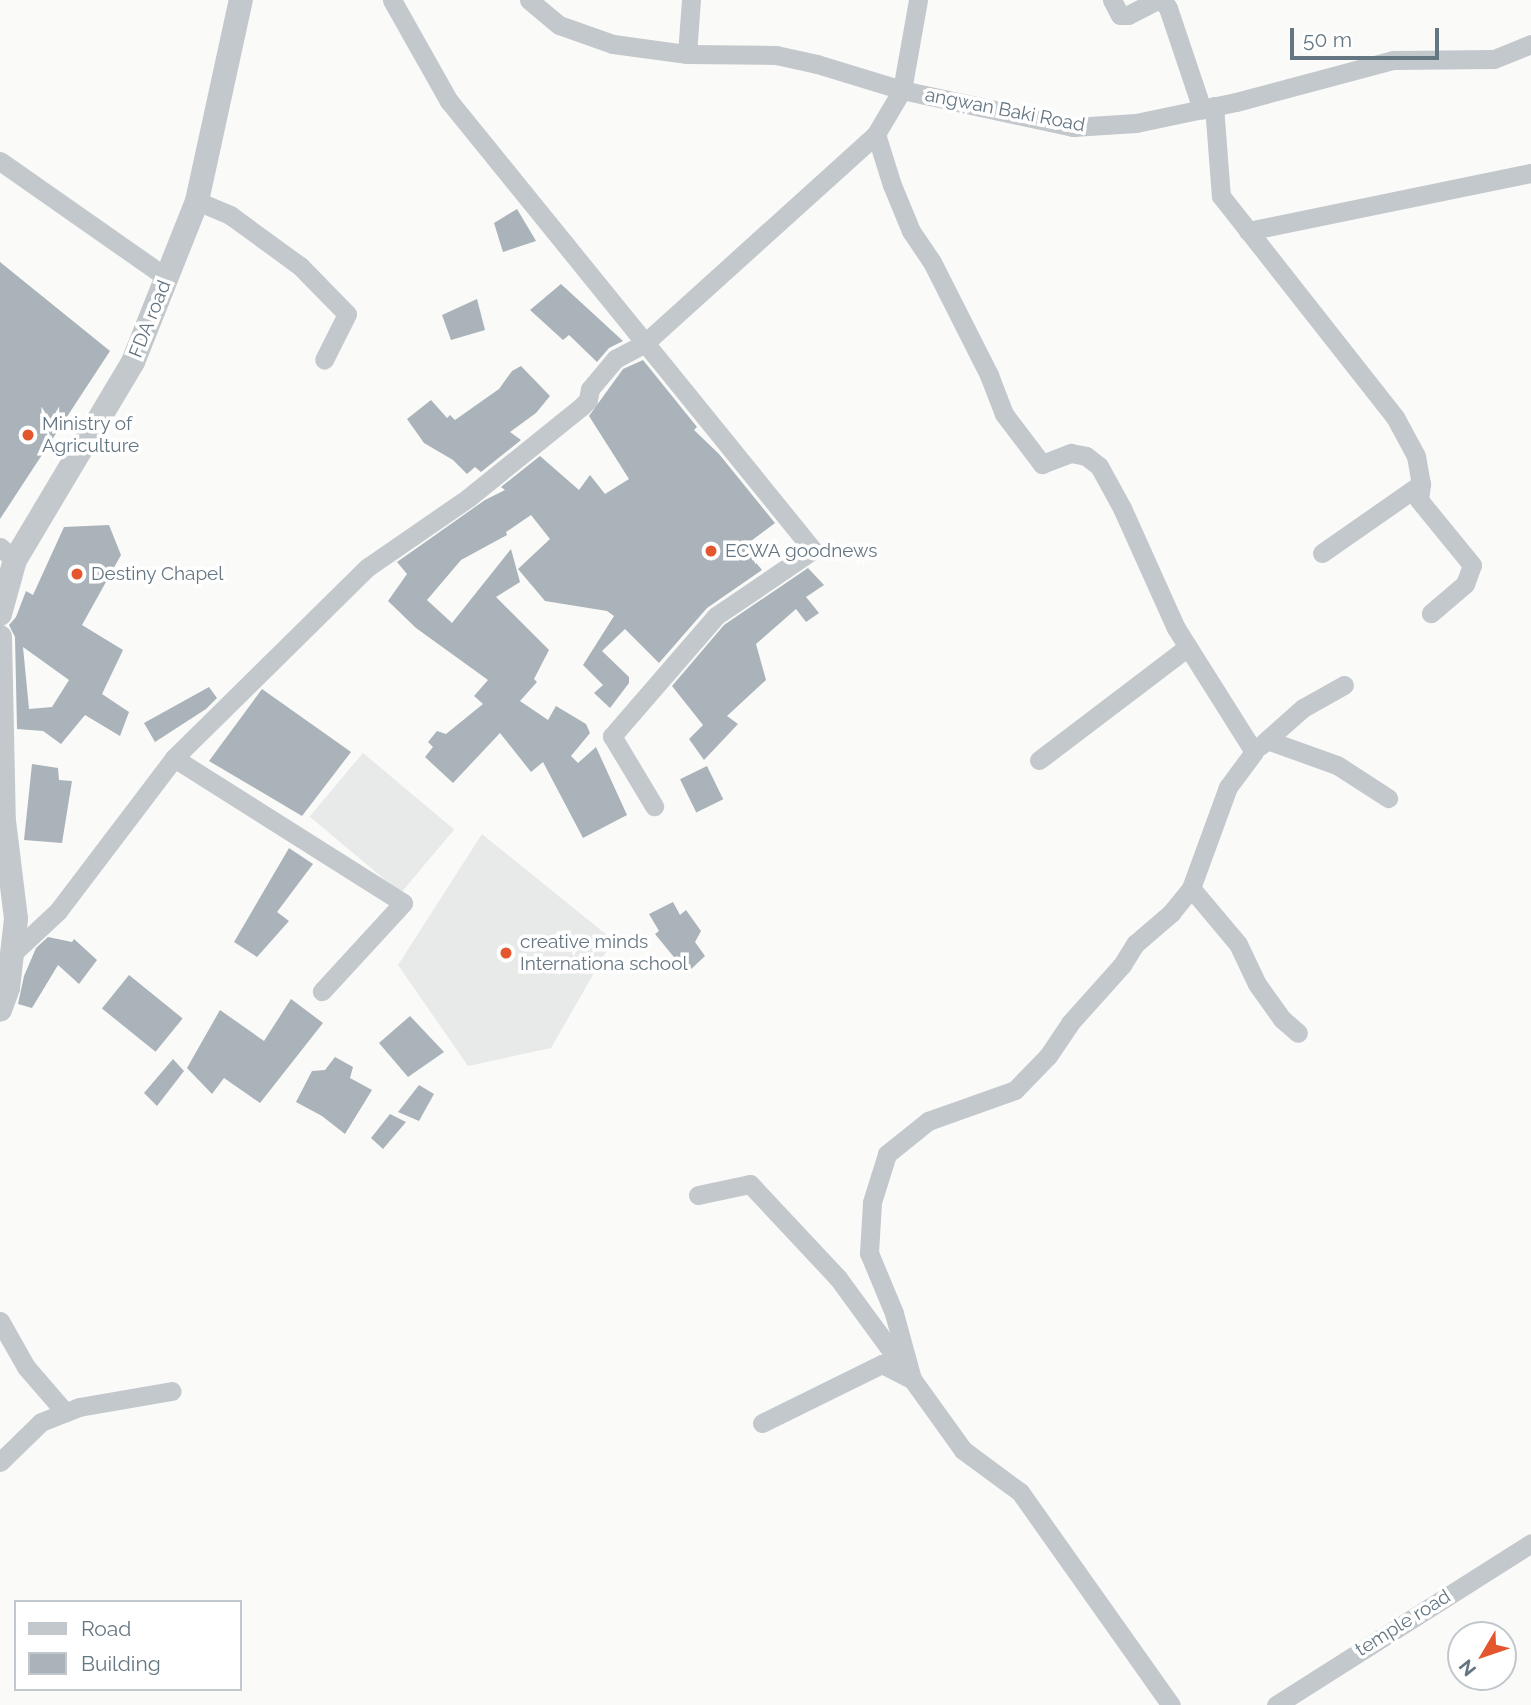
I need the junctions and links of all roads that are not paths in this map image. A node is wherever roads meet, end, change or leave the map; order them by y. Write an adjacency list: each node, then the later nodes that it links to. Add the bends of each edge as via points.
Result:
1 (241, 0): 15 (street, FDA road)
2 (392, 0): 18 (street, via 449,101)
3 (529, 0): 9 (street, angwan Baki Road, via 577,34 612,44)
4 (691, 0): 9 (street)
5 (918, 0): 10 (street)
6 (1112, 0): 7 (street, via 1120,15 1128,15)
7 (1160, 0): 11 (street, via 1168,8)
8 (1531, 44): 11 (street, angwan Baki Road, via 1494,59 1393,60)
9 (687, 54): 10 (street, angwan Baki Road, via 776,55)
10 (902, 90): 11 (street, angwan Baki Road, via 1073,127 1136,123); 12 (street)
11 (1208, 107): 16 (street, via 1221,196)
12 (876, 134): 18 (street); 26 (street, via 911,231 932,262 1004,414 1042,464 1071,453 1086,456 1099,466)
13 (0, 161): 17 (street)
14 (1531, 173): 16 (street)
15 (197, 201): 17 (street, FDA road); 19 (street, via 230,215 300,266 347,314)
16 (1248, 231): 20 (street, via 1395,417 1416,456)
17 (167, 278): 22 (street, FDA road, via 133,362)
18 (645, 343): 29 (street, via 615,359 582,406 468,498 369,567); 32 (street, via 813,550 716,616 612,736)
19 (324, 360)
20 (1421, 484): 21 (street); 23 (street, via 1419,500 1472,565 1465,584)
21 (1321, 553)
22 (7, 554): 24 (street, FDA road)
23 (1432, 613)
24 (0, 614)
25 (0, 637): 34 (street, via 4,821 16,919)
26 (1188, 647): 28 (street); 30 (street)
27 (1344, 685): 28 (street, via 1303,708)
28 (1260, 746): 31 (street, via 1337,765); 33 (street, via 1228,788)
29 (174, 758): 34 (street, via 58,911); 35 (street, via 402,903)
30 (1039, 760)
31 (1388, 798)
32 (654, 806)
33 (1191, 888): 37 (street, via 1238,944 1257,984); 40 (street, via 1171,913 1135,944 1048,1056 1015,1090 928,1121 887,1154 872,1202 869,1253 894,1313)
34 (13, 953): 36 (street)
35 (322, 991)
36 (0, 1010)
37 (1298, 1033)
38 (698, 1195): 40 (street, via 750,1184 838,1278)
39 (0, 1321): 42 (street, via 26,1367)
40 (912, 1379): 43 (street, via 882,1364); 46 (street, via 963,1450 1020,1492)
41 (173, 1391): 42 (street, via 132,1395)
42 (65, 1412): 44 (street, via 41,1422)
43 (762, 1423)
44 (0, 1462)
45 (1531, 1542): 47 (street, temple road)
46 (1171, 1705)
47 (1276, 1705)

